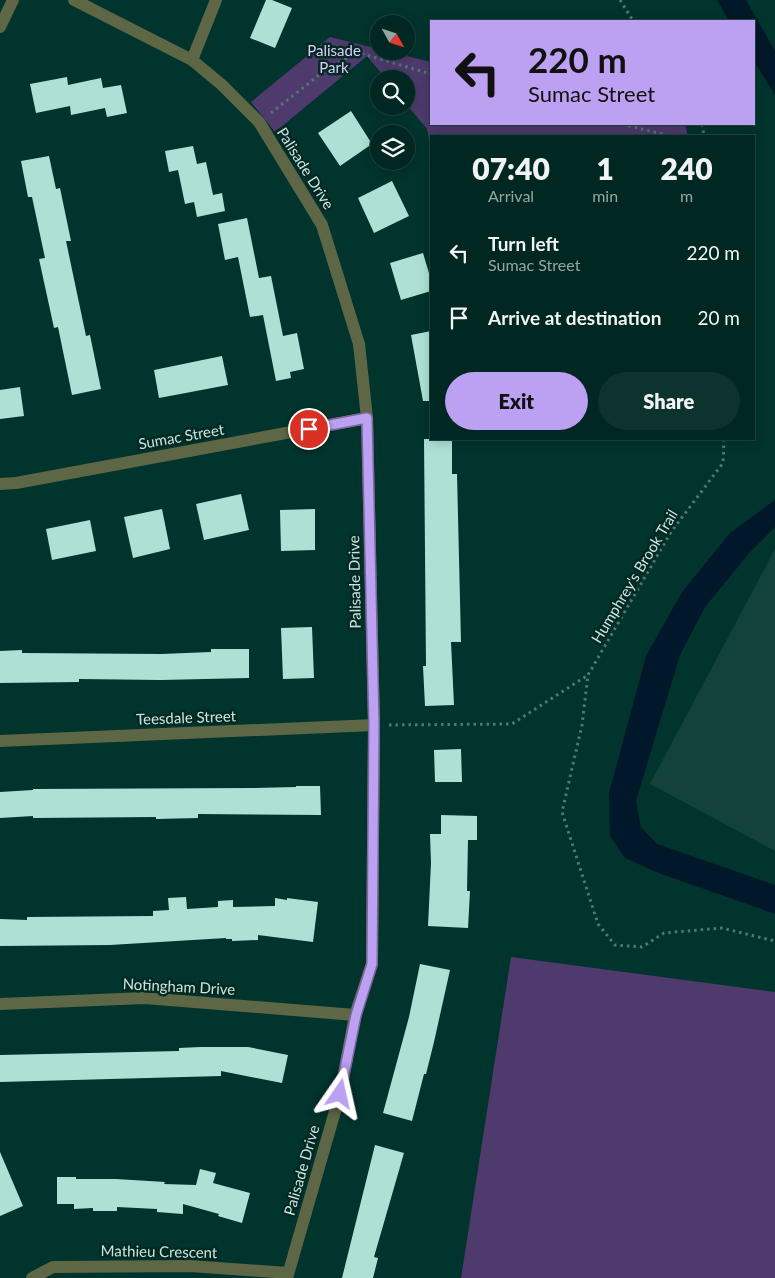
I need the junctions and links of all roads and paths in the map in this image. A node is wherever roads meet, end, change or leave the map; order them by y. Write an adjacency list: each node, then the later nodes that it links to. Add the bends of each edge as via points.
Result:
1 (13, 0): 6 (street)
2 (74, 0): 7 (street, Palisade Drive)
3 (216, 0): 7 (street)
4 (620, 0): 5 (path)
5 (632, 20)
6 (0, 27)
7 (192, 60): 9 (street, Palisade Drive)
8 (430, 74): 9 (path, via 356,52 318,76)
9 (259, 122): 12 (street, Palisade Drive, via 322,225 359,344)
10 (626, 125): 11 (path)
11 (666, 135)
12 (367, 418): 14 (street, Sumac Street); 16 (street, Palisade Drive)
13 (724, 440): 15 (path, Humphrey's Brook Trail, via 724,463 671,532)
14 (0, 484)
15 (588, 675): 16 (path, Humphrey's Brook Trail, via 512,724); 18 (path, Humphrey's Brook Trail, via 582,725 562,812 598,924 615,945 642,947 664,933 722,928)
16 (374, 725): 17 (street, Teesdale Street); 20 (street, Palisade Drive, via 372,964)
17 (0, 741)
18 (774, 941)
19 (0, 1004): 20 (street, Notingham Drive, via 145,998)
20 (356, 1015): 21 (street, Palisade Drive, via 340,1094)
21 (288, 1275): 22 (street, Mathieu Crescent, via 190,1266 53,1267)
22 (32, 1278)

